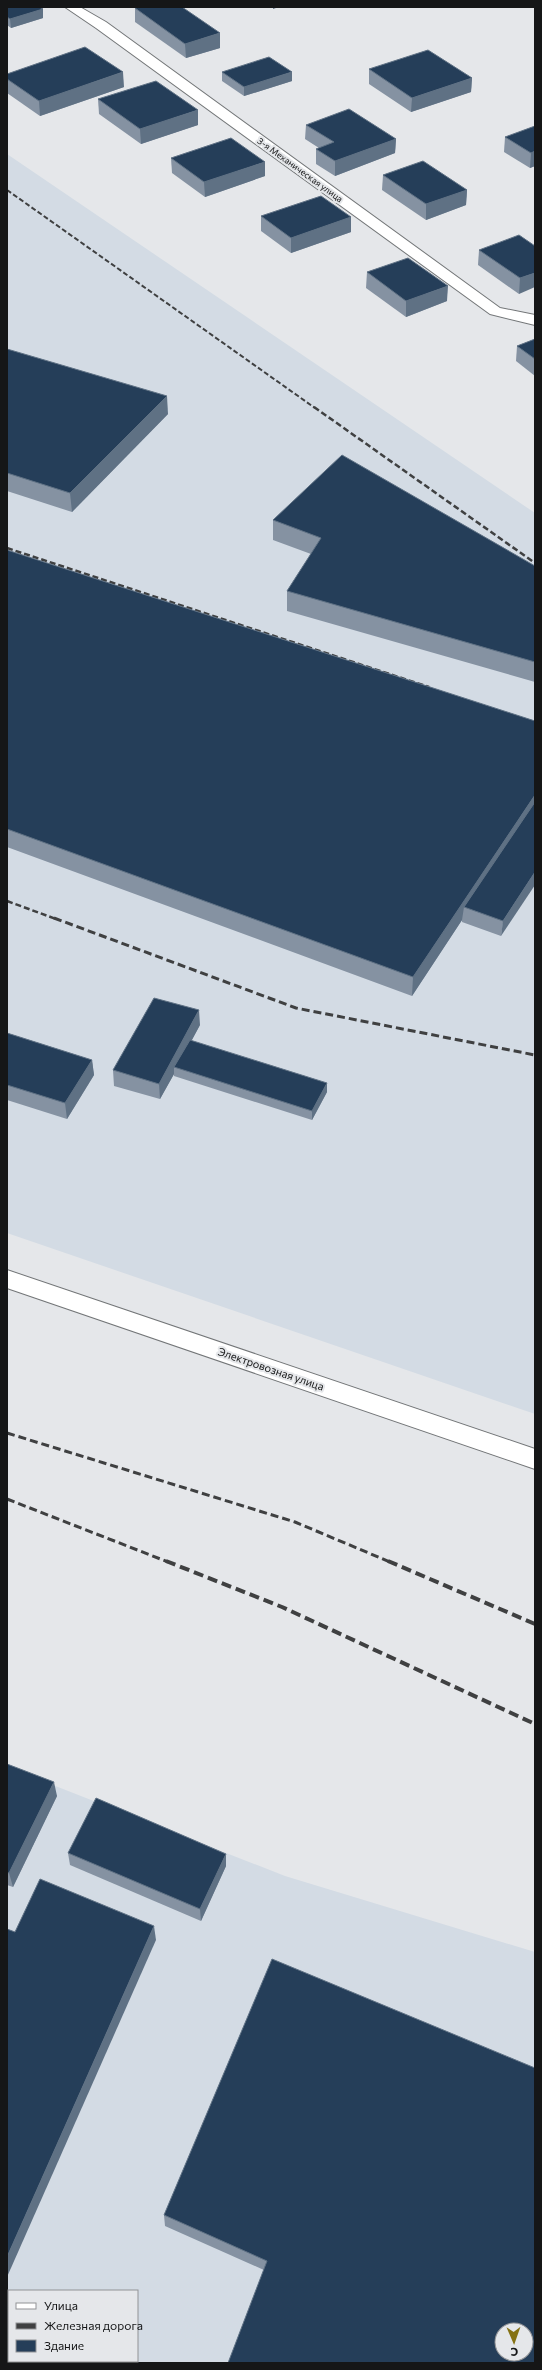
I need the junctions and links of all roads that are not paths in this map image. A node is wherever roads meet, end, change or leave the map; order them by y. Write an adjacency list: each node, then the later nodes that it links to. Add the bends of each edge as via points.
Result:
1 (71, 7): 2 (street, 3-я Механическая улица, via 107,30 495,311)
2 (535, 320)
3 (7, 1279): 4 (street, Электровозная улица)
4 (535, 1459)

